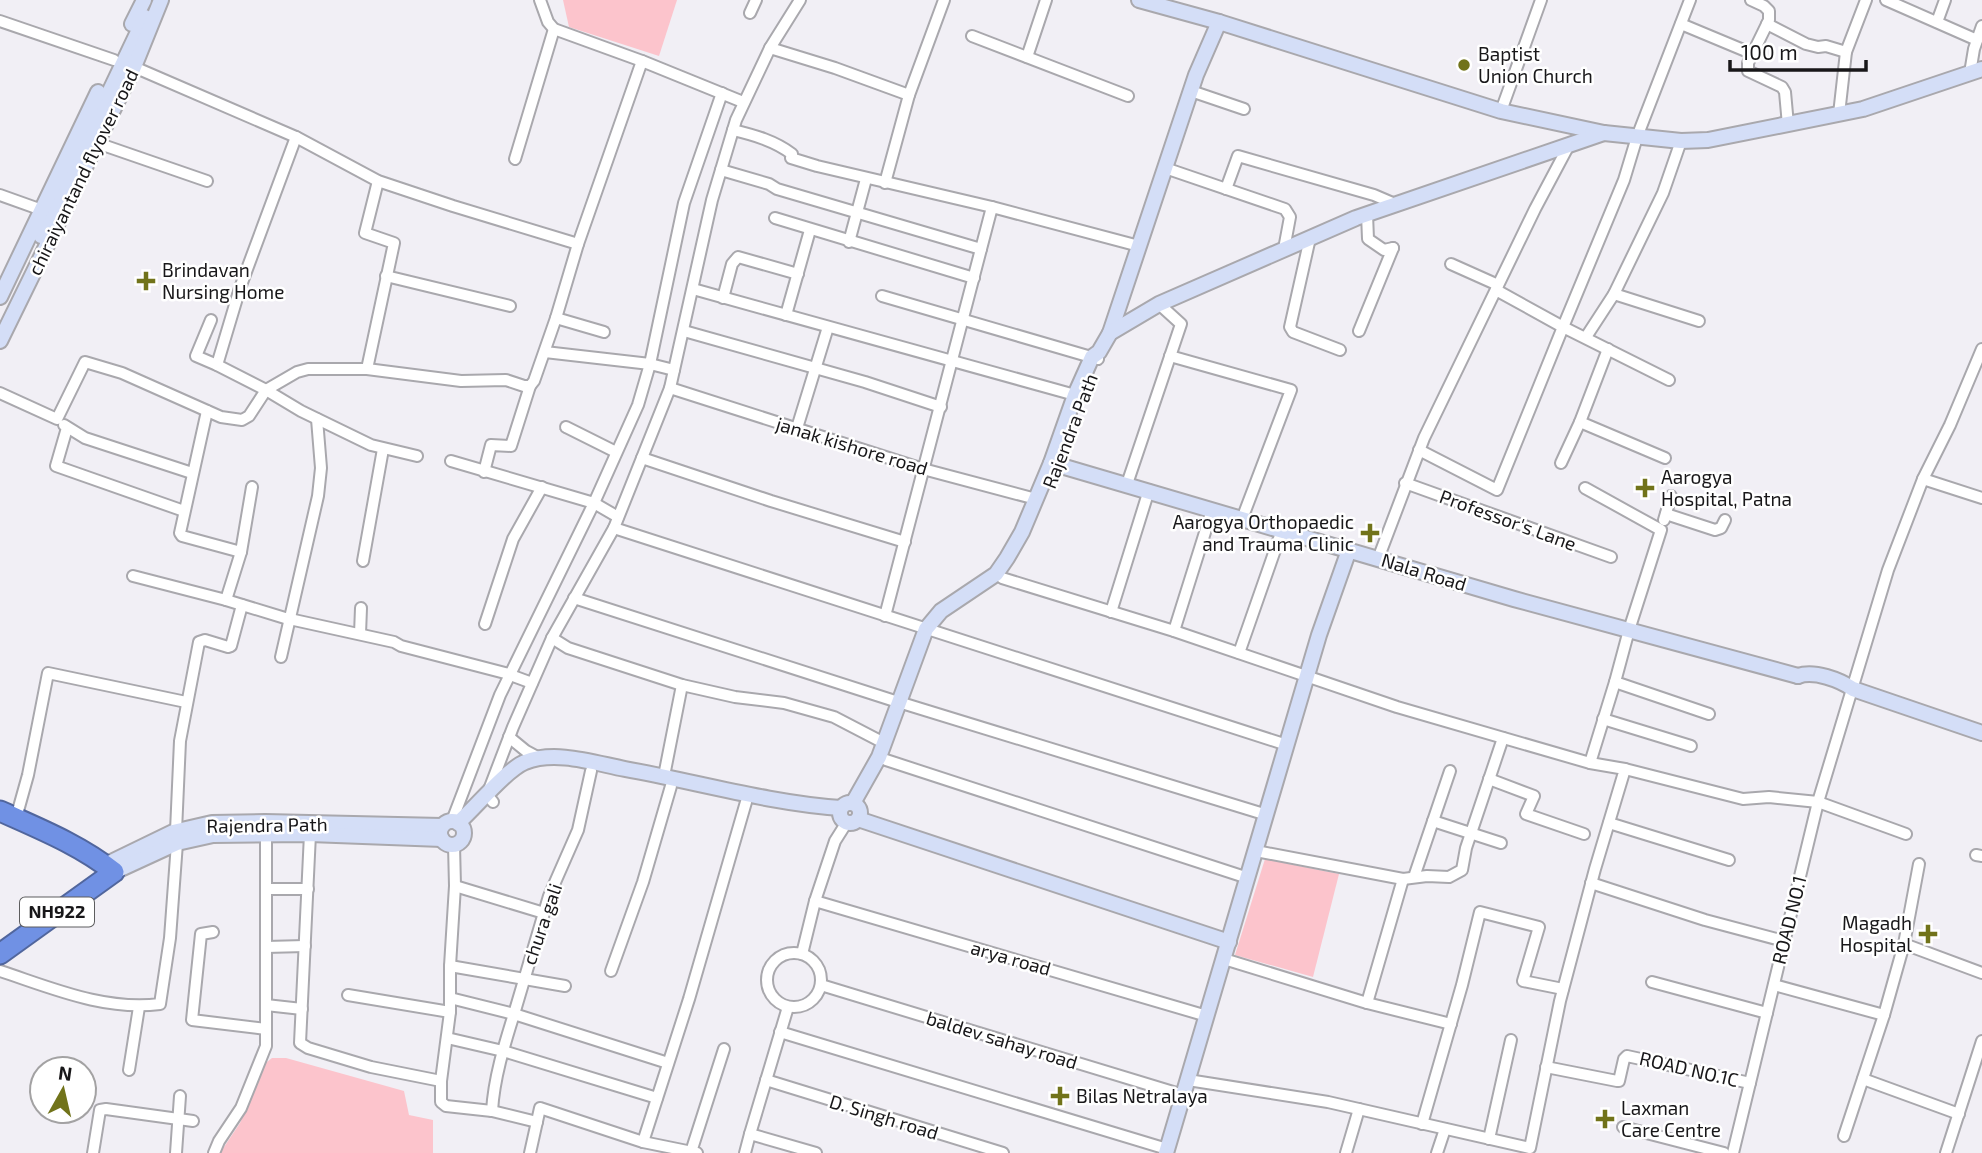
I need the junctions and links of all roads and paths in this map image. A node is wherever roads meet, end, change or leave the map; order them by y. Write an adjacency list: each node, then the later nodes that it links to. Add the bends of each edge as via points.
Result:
1 (144, 0): 31 (main road)
2 (153, 0): 87 (main road)
3 (161, 0): 33 (main road, chiraiyantand flyover road)
4 (540, 0): 24 (street)
5 (756, 0): 17 (street)
6 (800, 0): 27 (street)
7 (944, 0): 37 (street)
8 (1046, 0): 30 (street)
9 (1139, 0): 16 (main road)
10 (1541, 0): 41 (street)
11 (1689, 0): 21 (street)
12 (1751, 0): 22 (street, via 1769,11)
13 (1866, 0): 28 (street)
14 (1886, 0): 20 (street)
15 (1945, 0): 20 (street)
16 (1172, 4): 19 (main road)
17 (750, 13)
18 (0, 21): 31 (street)
19 (1219, 22): 35 (main road); 41 (main road)
20 (1937, 22): 26 (street)
21 (1681, 24): 29 (street); 47 (street)
22 (1767, 24): 28 (street, via 1805,44); 29 (street)
23 (1982, 26): 26 (street)
24 (554, 29): 32 (street); 51 (street)
25 (972, 36): 30 (street)
26 (1977, 40): 34 (street)
27 (770, 48): 37 (street); 39 (street)
28 (1846, 52): 42 (street)
29 (1753, 54): 43 (street, via 1748,71 1783,87)
30 (1027, 57): 38 (street)
31 (114, 60): 62 (main road)
32 (642, 61): 36 (street); 69 (street)
33 (134, 67): 46 (street); 49 (main road, chiraiyantand flyover road)
34 (1976, 71): 42 (main road)
35 (1191, 91): 40 (street); 52 (main road)
36 (722, 93): 39 (street); 106 (street, via 684,203)
37 (909, 95): 57 (street)
38 (1128, 96)
39 (743, 102): 44 (street)
40 (1244, 109)
41 (1501, 111): 45 (main road)
42 (1839, 114): 43 (main road)
43 (1788, 125): 48 (main road)
44 (733, 130): 53 (street); 54 (street, via 778,145 792,154 791,158)
45 (1604, 132): 47 (main road); 50 (main road)
46 (296, 137): 56 (street); 107 (street)
47 (1637, 137): 48 (main road); 92 (street)
48 (1681, 141): 79 (street, via 1663,193)
49 (97, 143): 55 (street); 98 (main road, chiraiyantand flyover road)
50 (1569, 145): 60 (main road); 77 (street)
51 (515, 159)
52 (1165, 168): 58 (street); 70 (main road)
53 (721, 170): 63 (street); 78 (street)
54 (866, 178): 57 (street); 63 (street)
55 (207, 181)
56 (378, 181): 69 (street); 75 (street, via 365,233 394,243)
57 (885, 183): 61 (street)
58 (1226, 189): 60 (street, via 1238,156); 72 (street, via 1287,211)
59 (0, 195): 62 (street)
60 (1395, 204): 64 (main road)
61 (992, 207): 70 (street); 71 (street)
62 (42, 210): 81 (main road)
63 (857, 212): 68 (street); 71 (street)
64 (1367, 214): 67 (main road); 94 (street, via 1368,239 1384,250 1393,248)
65 (775, 218): 66 (street)
66 (810, 230): 68 (street); 74 (street)
67 (1310, 238): 72 (main road); 101 (street, via 1290,327)
68 (849, 242): 76 (street)
69 (579, 244): 86 (street)
70 (1139, 246): 96 (main road)
71 (981, 249): 76 (street)
72 (1284, 249): 83 (main road)
73 (1451, 264): 77 (street)
74 (798, 274): 82 (street, via 738,257); 85 (street)
75 (386, 275): 84 (street); 108 (street)
76 (974, 278): 89 (street)
77 (1497, 288): 92 (street); 126 (street)
78 (693, 289): 82 (street); 93 (street)
79 (1614, 294): 90 (street); 97 (street)
80 (882, 296): 89 (street)
81 (0, 297)
82 (723, 298): 85 (street)
83 (1159, 304): 96 (main road); 104 (street, via 1181,324)
84 (510, 306)
85 (786, 315): 91 (street)
86 (556, 318): 95 (street); 102 (street)
87 (0, 320)
88 (211, 320): 107 (street, via 196,356)
89 (963, 320): 103 (street); 105 (street)
90 (1699, 321)
91 (828, 327): 105 (street); 109 (street)
92 (1563, 327): 97 (street); 126 (street, via 1497,490)
93 (684, 331): 109 (street); 110 (street)
94 (1359, 331)
95 (604, 332)
96 (1110, 333): 103 (main road)
97 (1586, 337): 99 (street)
98 (0, 341)
99 (1608, 349): 111 (street); 121 (street)
100 (1982, 349): 137 (street, ROAD NO.1)
101 (1340, 350)
102 (545, 352): 106 (street); 112 (street)
103 (1096, 356): 116 (main road, Rajendra Path); 133 (main road, Rajendra Path)
104 (1170, 356): 139 (street); 152 (street, via 1291,390)
105 (952, 361): 116 (street); 117 (street)
106 (650, 364): 110 (street); 127 (street)
107 (217, 365): 114 (street)
108 (367, 369): 112 (street); 114 (street, via 308,369)
109 (815, 369): 117 (street); 124 (street)
110 (674, 370): 113 (street)
111 (1669, 380)
112 (530, 386): 135 (street, via 512,446 491,445)
113 (670, 388): 124 (street, janak kishore road); 129 (street)
114 (266, 390): 118 (street, via 242,420); 120 (street)
115 (0, 393): 119 (street)
116 (1076, 395): 133 (main road, Rajendra Path)
117 (941, 407): 134 (street)
118 (207, 411): 119 (street, via 122,373 85,362); 136 (street)
119 (57, 419): 123 (street)
120 (317, 419): 125 (street); 172 (street, via 318,496)
121 (1580, 422): 130 (street); 132 (street)
122 (566, 427): 127 (street)
123 (68, 428): 136 (street, via 85,438); 149 (street, via 56,466)
124 (797, 428): 134 (street, janak kishore road)
125 (383, 449): 128 (street); 163 (street)
126 (1419, 450): 138 (street)
127 (617, 452): 147 (street)
128 (417, 456)
129 (642, 458): 151 (street); 158 (street)
130 (1665, 458)
131 (451, 461): 135 (street)
132 (1562, 463)
133 (1055, 464): 139 (main road, Nala Road); 146 (main road, Rajendra Path); 157 (main road, Rajendra Path)
134 (923, 468): 146 (street, janak kishore road); 158 (street)
135 (484, 471): 141 (street)
136 (192, 473): 149 (street)
137 (1923, 479): 145 (street); 186 (street, ROAD NO.1, via 1888,570)
138 (1405, 483): 161 (street, Professor's Lane); 162 (street)
139 (1127, 484): 143 (main road, Nala Road)
140 (252, 487): 160 (street)
141 (542, 488): 147 (street); 173 (street, via 513,539)
142 (1585, 488): 156 (street)
143 (1149, 490): 148 (main road, Nala Road); 170 (street)
144 (1671, 496): 150 (street)
145 (1982, 498)
146 (1036, 499): 157 (main road, Rajendra Path)
147 (594, 503): 151 (street); 181 (street)
148 (1212, 510): 152 (main road, Nala Road); 176 (street)
149 (184, 511): 160 (street, via 182,536)
150 (1665, 514): 153 (street, via 1715,530); 156 (street)
151 (618, 517): 154 (street)
152 (1242, 519): 155 (main road, Nala Road)
153 (1725, 520)
154 (614, 528): 166 (street); 171 (street)
155 (1282, 530): 159 (main road, Nala Road); 179 (street)
156 (1661, 530): 175 (street)
157 (1026, 534): 165 (main road, Rajendra Path); 174 (main road, Rajendra Path, via 996,574 941,611)
158 (905, 542): 171 (street)
159 (1349, 550): 162 (main road, Nala Road); 182 (main road)
160 (241, 552): 167 (street)
161 (1611, 558)
162 (1378, 559): 175 (main road, Nala Road)
163 (363, 561)
164 (133, 576): 167 (street)
165 (1002, 578): 170 (street); 174 (main road, Rajendra Path)
166 (574, 598): 178 (street); 188 (street)
167 (226, 600): 168 (street)
168 (242, 605): 172 (street); 187 (street, via 231,646 199,642)
169 (361, 608): 177 (street)
170 (1111, 612): 176 (street)
171 (885, 616): 174 (street)
172 (289, 619): 177 (street); 180 (street)
173 (485, 624)
174 (930, 630): 188 (main road, Rajendra Path); 195 (street)
175 (1629, 630): 183 (street); 186 (main road, Nala Road, via 1843,692)
176 (1174, 631): 179 (street)
177 (360, 634): 181 (street)
178 (552, 638): 184 (street); 185 (street, via 568,648)
179 (1238, 653): 182 (street)
180 (281, 657)
181 (510, 675): 184 (street); 214 (street)
182 (1307, 676): 193 (street); 195 (main road)
183 (1615, 682): 189 (street); 190 (street)
184 (532, 683): 192 (street)
185 (682, 685): 194 (street, via 834,717); 204 (street)
186 (1853, 690): 191 (main road); 207 (street, ROAD NO.1)
187 (186, 702): 210 (street, via 48,673 28,775); 219 (street)
188 (902, 703): 194 (main road, Rajendra Path); 198 (main road, Rajendra Path); 209 (street)
189 (1709, 714)
190 (1603, 719): 196 (street); 199 (street)
191 (1982, 733)
192 (509, 737): 197 (street); 205 (street)
193 (1503, 738): 199 (street); 203 (street)
194 (884, 743): 208 (main road, Rajendra Path)
195 (1287, 745): 209 (main road)
196 (1691, 746)
197 (540, 758): 204 (main road, via 581,761); 205 (main road, via 509,772)
198 (886, 760): 208 (main road, Rajendra Path); 225 (street)
199 (1590, 763): 200 (street)
200 (1625, 769): 207 (street, via 1743,799); 212 (street)
201 (591, 771): 204 (main road); 205 (main road, via 556,766 534,769); 232 (street, chura gali, via 578,830)
202 (1450, 771): 211 (street)
203 (1489, 779): 216 (street); 217 (street, via 1534,796 1526,814)
204 (667, 781): 206 (main road); 208 (main road); 245 (street, via 643,882)
205 (490, 799): 214 (main road)
206 (746, 802): 208 (main road, via 801,813); 274 (street)
207 (1818, 802): 218 (street); 234 (street, ROAD NO.1)
208 (850, 813): 231 (street, via 835,841); 236 (main road)
209 (1267, 815): 221 (main road)
210 (5, 816): 224 (highway, via 67,842)
211 (1433, 821): 216 (street); 226 (street)
212 (1609, 823): 222 (street); 227 (street)
213 (265, 828): 214 (main road, Rajendra Path); 215 (main road, Rajendra Path); 219 (main road, Rajendra Path); 229 (street)
214 (452, 831): 215 (main road, Rajendra Path); 228 (street)
215 (310, 834): 230 (street)
216 (1471, 834): 220 (street); 226 (street, via 1462,870 1449,877)
217 (1584, 834)
218 (1906, 834)
219 (176, 837): 224 (main road, Rajendra Path); 257 (street, via 170,938 160,1004)
220 (1501, 843)
221 (1256, 851): 225 (main road); 226 (street)
222 (1729, 860)
223 (1919, 864): 237 (street)
224 (106, 871): 235 (highway, Rajendra Path / NH922); 240 (highway, Rajendra Path / NH922)
225 (1248, 878): 236 (main road)
226 (1408, 878): 255 (street)
227 (1591, 883): 234 (street); 252 (street)
228 (455, 886): 232 (street); 243 (street)
229 (266, 889): 230 (street); 239 (street)
230 (307, 889): 238 (street)
231 (815, 901): 241 (street); 264 (street, arya road)
232 (544, 913): 247 (street, chura gali)
233 (213, 932): 266 (street, via 201,934 192,1020)
234 (1784, 941): 251 (street, ROAD NO.1)
235 (0, 942)
236 (1229, 942): 242 (main road)
237 (1904, 944): 246 (street); 263 (street)
238 (305, 946): 239 (street); 259 (street)
239 (266, 947): 256 (street)
240 (0, 954)
241 (802, 954): 250 (street, via 819,968); 258 (street, via 780,955 768,970 767,988)
242 (1224, 958): 255 (street); 264 (main road)
243 (450, 965): 247 (street); 254 (street)
244 (0, 971): 257 (street, via 109,1004)
245 (611, 971)
246 (1982, 973)
247 (523, 978): 249 (street); 262 (street, chura gali)
248 (1652, 982): 261 (street)
249 (565, 985)
250 (821, 985): 258 (street, via 805,1005); 282 (street, baldev sahay road)
251 (1774, 985): 261 (street, ROAD NO.1); 263 (street)
252 (1563, 989): 265 (street, via 1523,981 1539,927 1480,912); 275 (street)
253 (348, 995): 260 (street)
254 (450, 998): 260 (street); 262 (street)
255 (1367, 1003): 265 (street)
256 (265, 1005): 259 (street); 266 (street)
257 (139, 1007): 276 (street)
258 (788, 1007): 267 (street)
259 (302, 1009): 280 (street, via 299,1039 303,1046 371,1068)
260 (450, 1012): 268 (street)
261 (1767, 1013): 281 (street, ROAD NO.1)
262 (514, 1014): 272 (street, chura gali); 274 (street)
263 (1884, 1015): 277 (street)
264 (1207, 1016): 279 (main road)
265 (1451, 1024): 291 (street)
266 (265, 1029): 303 (street, via 266,1046 241,1108)
267 (780, 1032): 278 (street); 299 (street)
268 (447, 1038): 272 (street); 280 (street)
269 (1511, 1040): 296 (street)
270 (1982, 1041): 273 (street)
271 (724, 1049): 300 (street)
272 (503, 1051): 284 (street); 286 (street, chura gali)
273 (1980, 1055): 287 (street)
274 (668, 1063): 284 (street)
275 (1546, 1067): 281 (street, ROAD NO.1C, via 1617,1082 1628,1056); 298 (street)
276 (129, 1070)
277 (1863, 1079): 287 (street); 295 (street)
278 (766, 1080): 294 (street); 307 (street, D. Singh road)
279 (1188, 1080): 282 (main road); 285 (street)
280 (442, 1081): 286 (street, via 443,1104)
281 (1749, 1083): 311 (street, ROAD NO.1)
282 (1183, 1095): 299 (main road)
283 (180, 1096): 288 (street)
284 (657, 1098): 297 (street)
285 (1359, 1109): 291 (street); 308 (street)
286 (492, 1111): 290 (street)
287 (1959, 1114): 312 (street)
288 (179, 1119): 289 (street); 301 (street, via 100,1110); 302 (street)
289 (193, 1121)
290 (537, 1122): 297 (street, via 540,1108); 304 (street)
291 (1422, 1124): 293 (street)
292 (1623, 1127): 310 (street)
293 (1445, 1129): 296 (street); 309 (street)
294 (750, 1134): 305 (street); 306 (street)
295 (1844, 1136)
296 (1489, 1139): 298 (street)
297 (643, 1142): 300 (street)
298 (1530, 1150)
299 (1167, 1151)
300 (694, 1152)
301 (93, 1153)
302 (176, 1153)
303 (214, 1153)
304 (530, 1153)
305 (746, 1153)
306 (816, 1153)
307 (1003, 1153)
308 (1346, 1153)
309 (1437, 1153)
310 (1724, 1153)
311 (1732, 1153)
312 (1946, 1153)

